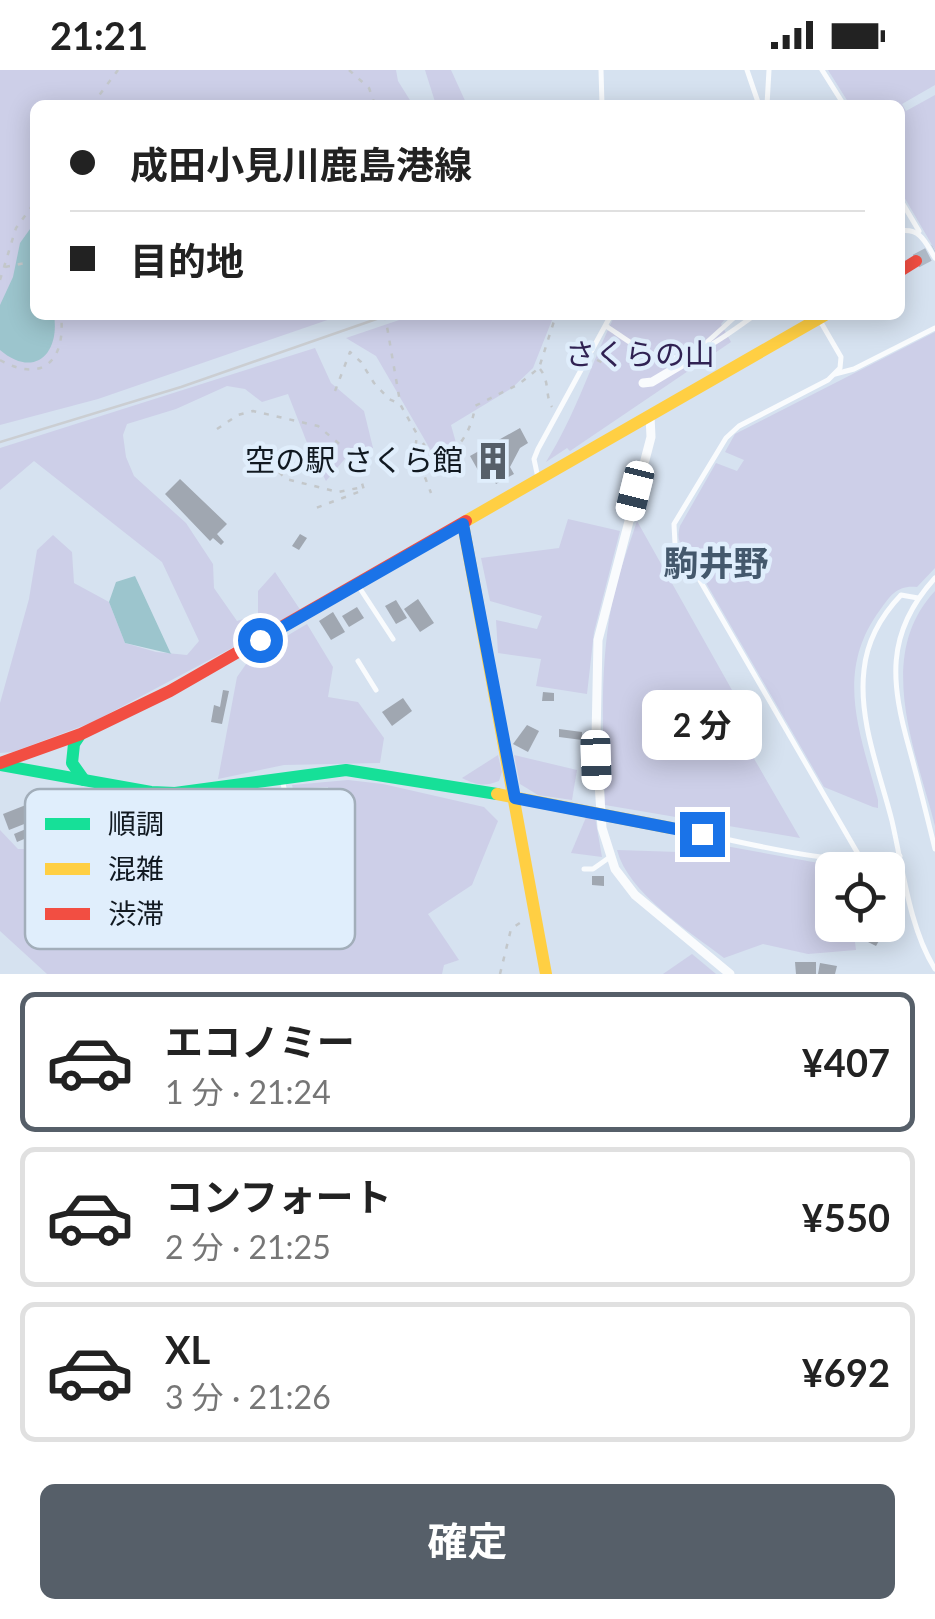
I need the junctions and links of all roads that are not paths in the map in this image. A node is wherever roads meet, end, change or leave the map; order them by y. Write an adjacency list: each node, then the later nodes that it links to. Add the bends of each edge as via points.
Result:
1 (600, 70): 5 (lane)
2 (747, 70): 6 (lane)
3 (770, 70): 7 (lane)
4 (822, 70): 8 (lane)
5 (602, 100)
6 (757, 100)
7 (767, 100)
8 (841, 100)
9 (905, 208): 11 (lane)
10 (905, 231): 11 (lane)
11 (920, 234): 12 (lane)
12 (935, 258)
13 (916, 262): 14 (street)
14 (905, 268)
15 (609, 320): 20 (lane)
16 (732, 320): 22 (lane)
17 (747, 320): 22 (lane)
18 (816, 320): 26 (street)
19 (820, 320): 24 (lane, via 841,362)
20 (606, 326): 22 (lane, via 666,358); 27 (lane, via 538,449)
21 (935, 328): 24 (lane)
22 (704, 346)
23 (684, 363): 25 (street)
24 (835, 374): 46 (lane, via 732,431 672,530)
25 (643, 383)
26 (650, 416): 27 (street); 43 (street, via 651,438 598,640)
27 (539, 480): 28 (street)
28 (463, 524): 30 (street); 42 (street)
29 (935, 578): 31 (lane)
30 (358, 584): 32 (lane); 35 (street)
31 (918, 598): 45 (lane, via 896,653 895,695); 47 (lane, via 901,595 890,606 869,645 864,671 869,733)
32 (393, 639)
33 (358, 661): 34 (lane)
34 (376, 690)
35 (81, 734): 36 (street); 38 (street, via 72,762)
36 (0, 764): 38 (street)
37 (282, 778): 40 (street); 41 (lane); 42 (street, via 346,770)
38 (84, 780): 39 (street)
39 (147, 789)
40 (204, 789)
41 (284, 789)
42 (515, 798): 43 (street); 53 (street)
43 (600, 812): 44 (street); 49 (street)
44 (671, 828): 48 (lane)
45 (935, 849)
46 (858, 852)
47 (899, 852)
48 (815, 854)
49 (610, 858): 50 (lane); 54 (street, via 635,895)
50 (584, 869)
51 (905, 876): 52 (lane)
52 (935, 969)
53 (546, 974)
54 (730, 974)

